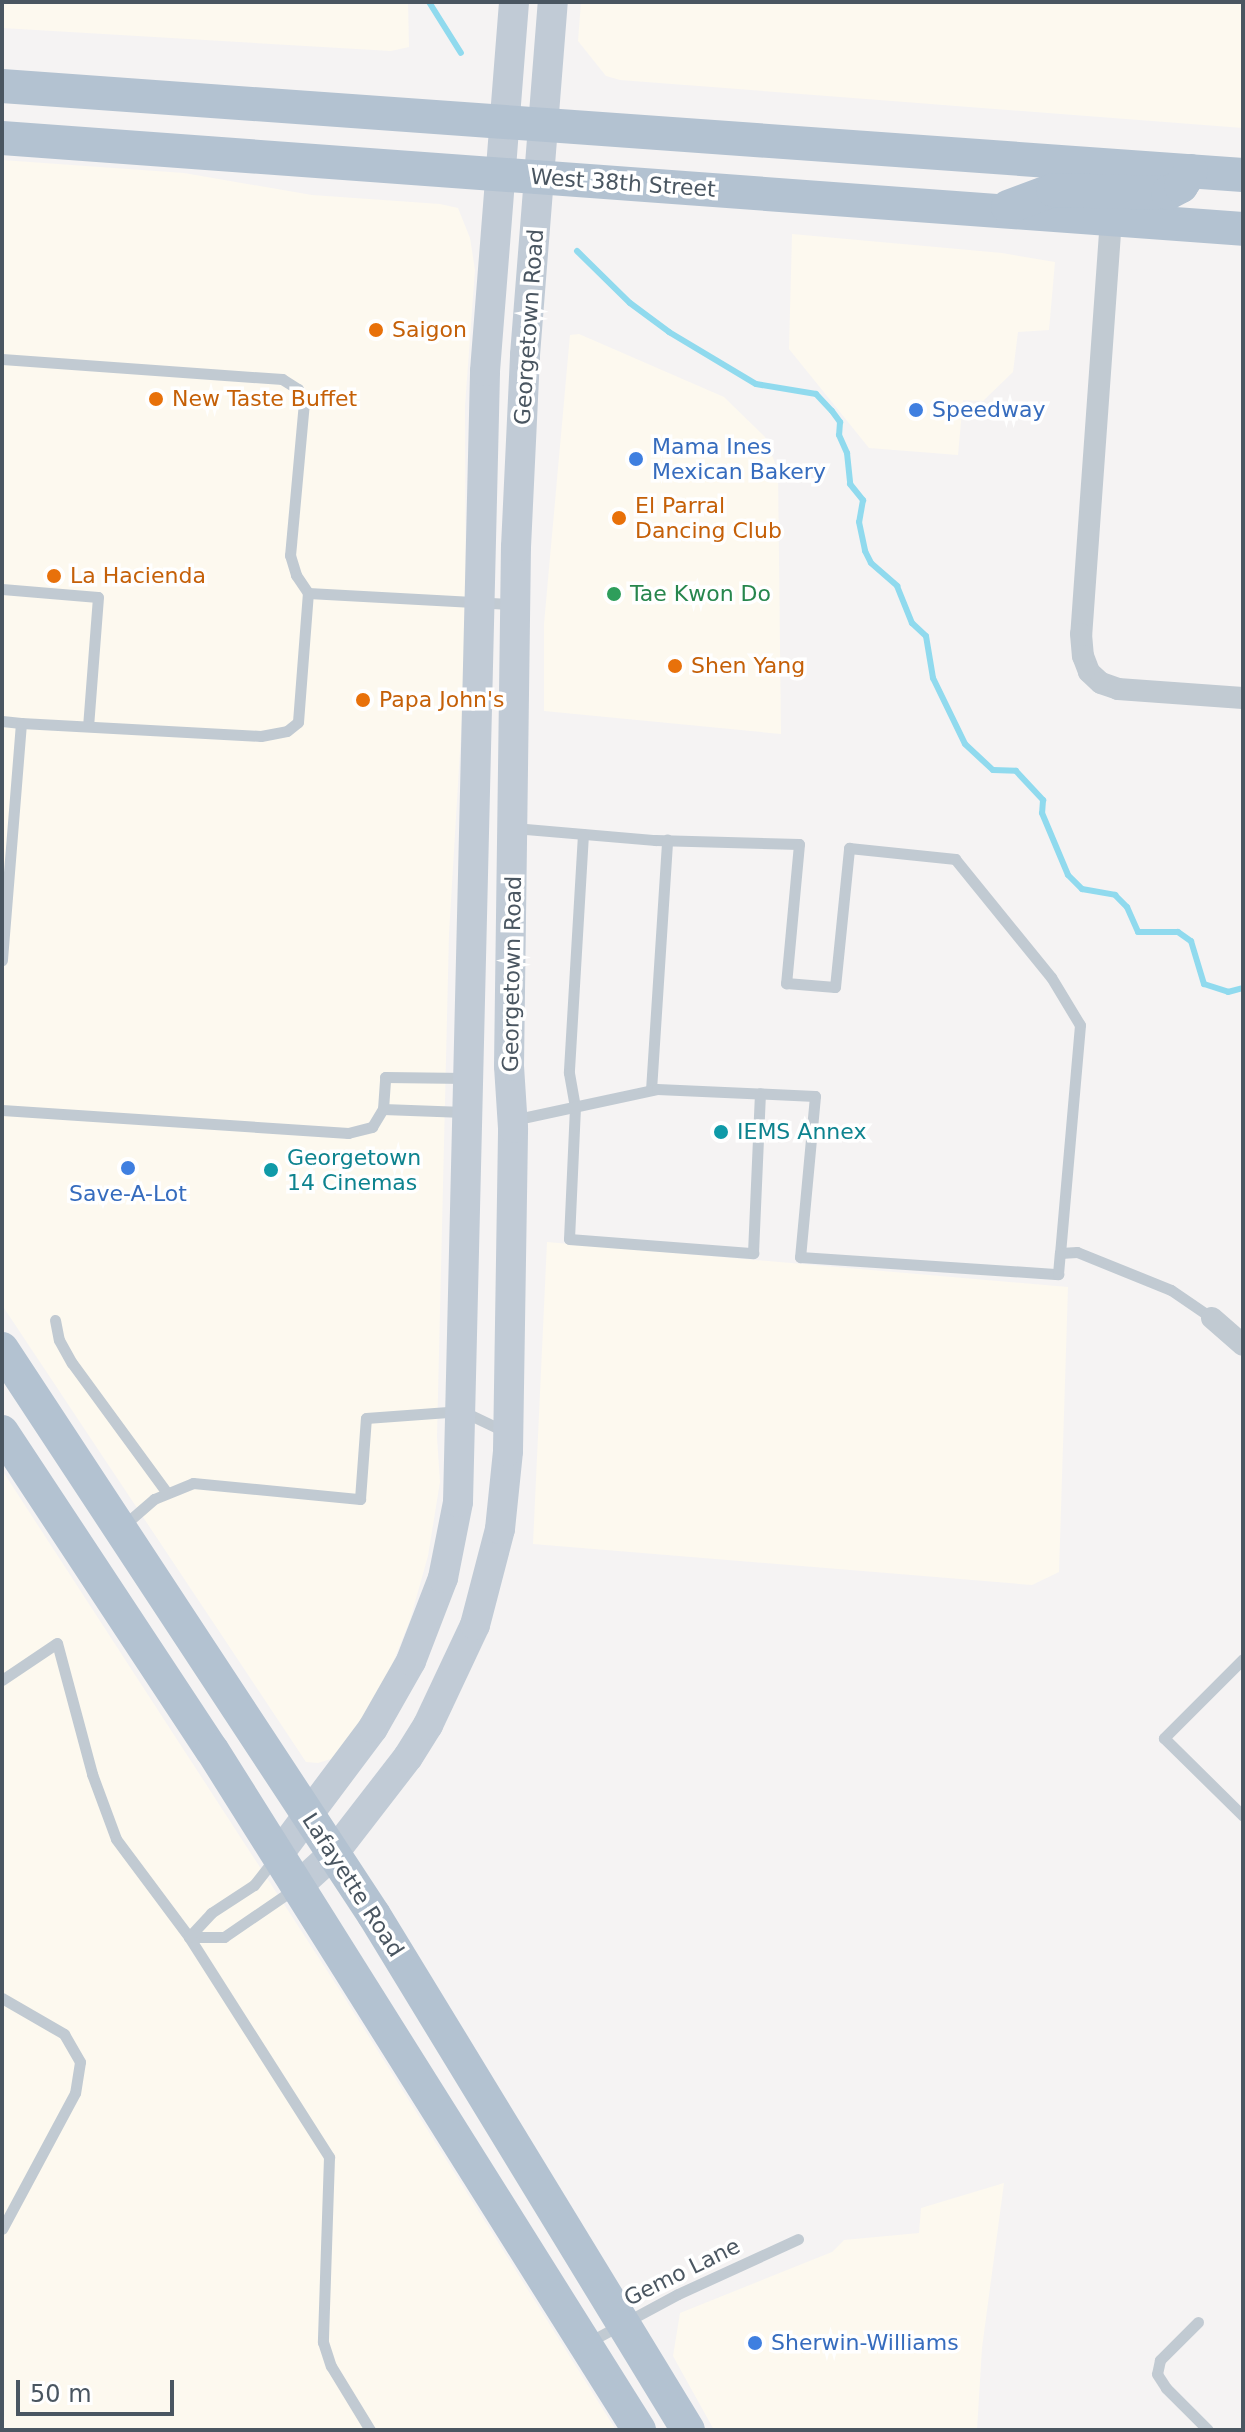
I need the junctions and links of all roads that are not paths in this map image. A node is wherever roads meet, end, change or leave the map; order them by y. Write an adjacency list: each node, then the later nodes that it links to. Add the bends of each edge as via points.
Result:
1 (514, 2): 6 (main road, Georgetown Road)
2 (553, 2): 7 (main road, Georgetown Road)
3 (2, 86): 4 (main road)
4 (55, 90): 5 (main road); 6 (main road)
5 (2, 107)
6 (505, 122): 7 (main road); 10 (main road, Georgetown Road)
7 (545, 125): 9 (main road); 12 (main road, Georgetown Road)
8 (2, 138): 10 (main road, West 38th Street)
9 (1191, 171): 11 (main road); 13 (main road, via 1168,193 1053,190)
10 (501, 175): 12 (main road, West 38th Street); 19 (main road, Georgetown Road, via 485,371)
11 (1243, 175)
12 (539, 178): 13 (main road, West 38th Street); 20 (main road, Georgetown Road, via 523,383)
13 (997, 211): 14 (main road, West 38th Street)
14 (1111, 219): 15 (main road, West 38th Street); 21 (street, via 1083,656 1089,672 1118,689)
15 (1243, 229)
16 (2, 359): 18 (lane, via 282,379 298,389 304,402 290,555)
17 (2, 589): 24 (lane, via 98,597)
18 (308, 593): 19 (lane); 24 (lane, via 298,722 287,731 261,736)
19 (477, 601): 20 (lane); 29 (main road, Georgetown Road)
20 (515, 604): 25 (main road, Georgetown Road)
21 (1243, 698)
22 (2, 721): 23 (lane)
23 (21, 723): 24 (lane); 28 (lane)
24 (88, 726)
25 (514, 828): 26 (lane); 36 (main road, Georgetown Road)
26 (583, 834): 27 (lane); 32 (lane, via 569,1073)
27 (667, 840): 30 (lane); 37 (lane, via 799,844 786,983 835,987 849,848 955,859 1051,977 1080,1025)
28 (2, 960)
29 (470, 1078): 33 (lane, via 385,1077); 35 (main road, Georgetown Road)
30 (651, 1090): 31 (lane); 32 (lane)
31 (760, 1093): 32 (lane, via 753,1253 569,1239); 37 (lane, via 815,1096 800,1257 1058,1274)
32 (575, 1107): 36 (lane)
33 (383, 1109): 34 (lane, via 372,1127 348,1133); 35 (lane)
34 (2, 1110)
35 (469, 1112): 42 (main road, Georgetown Road)
36 (512, 1120): 44 (main road, Georgetown Road)
37 (1060, 1253): 38 (lane, via 1077,1252 1171,1290)
38 (1212, 1318): 40 (street)
39 (55, 1320): 45 (lane, via 72,1363)
40 (1243, 1345)
41 (2, 1349): 46 (main road, Lafayette Road)
42 (462, 1411): 44 (lane); 45 (lane, via 366,1418 360,1499 193,1483); 49 (main road, Georgetown Road, via 458,1502 430,1617 379,1718)
43 (2, 1432): 52 (main road, Lafayette Road)
44 (512, 1433): 51 (main road, Georgetown Road, via 500,1529 463,1656 408,1757)
45 (167, 1493): 46 (lane)
46 (120, 1529): 49 (main road, Lafayette Road)
47 (1243, 1659): 50 (lane, via 1164,1738)
48 (2, 1680): 54 (lane, via 57,1643 92,1774 116,1839)
49 (307, 1814): 51 (main road, Lafayette Road); 52 (main road, Georgetown Road)
50 (1243, 1816)
51 (333, 1854): 53 (main road, Georgetown Road); 59 (main road, Lafayette Road)
52 (278, 1855): 53 (main road, Lafayette Road); 54 (lane, via 254,1885 211,1913)
53 (298, 1886): 54 (lane, via 224,1937); 60 (main road, Lafayette Road)
54 (189, 1937): 61 (lane, via 329,2157 323,2342 331,2366)
55 (2, 1998): 56 (lane, via 64,2034 80,2062 75,2093)
56 (2, 2229)
57 (798, 2239): 59 (lane, Gemo Lane)
58 (1198, 2322): 64 (lane, via 1160,2360 1157,2374)
59 (622, 2324): 60 (lane, Gemo Lane); 63 (main road, Lafayette Road)
60 (585, 2344): 62 (main road, Lafayette Road)
61 (370, 2430)
62 (639, 2430)
63 (688, 2430)
64 (1208, 2430)

